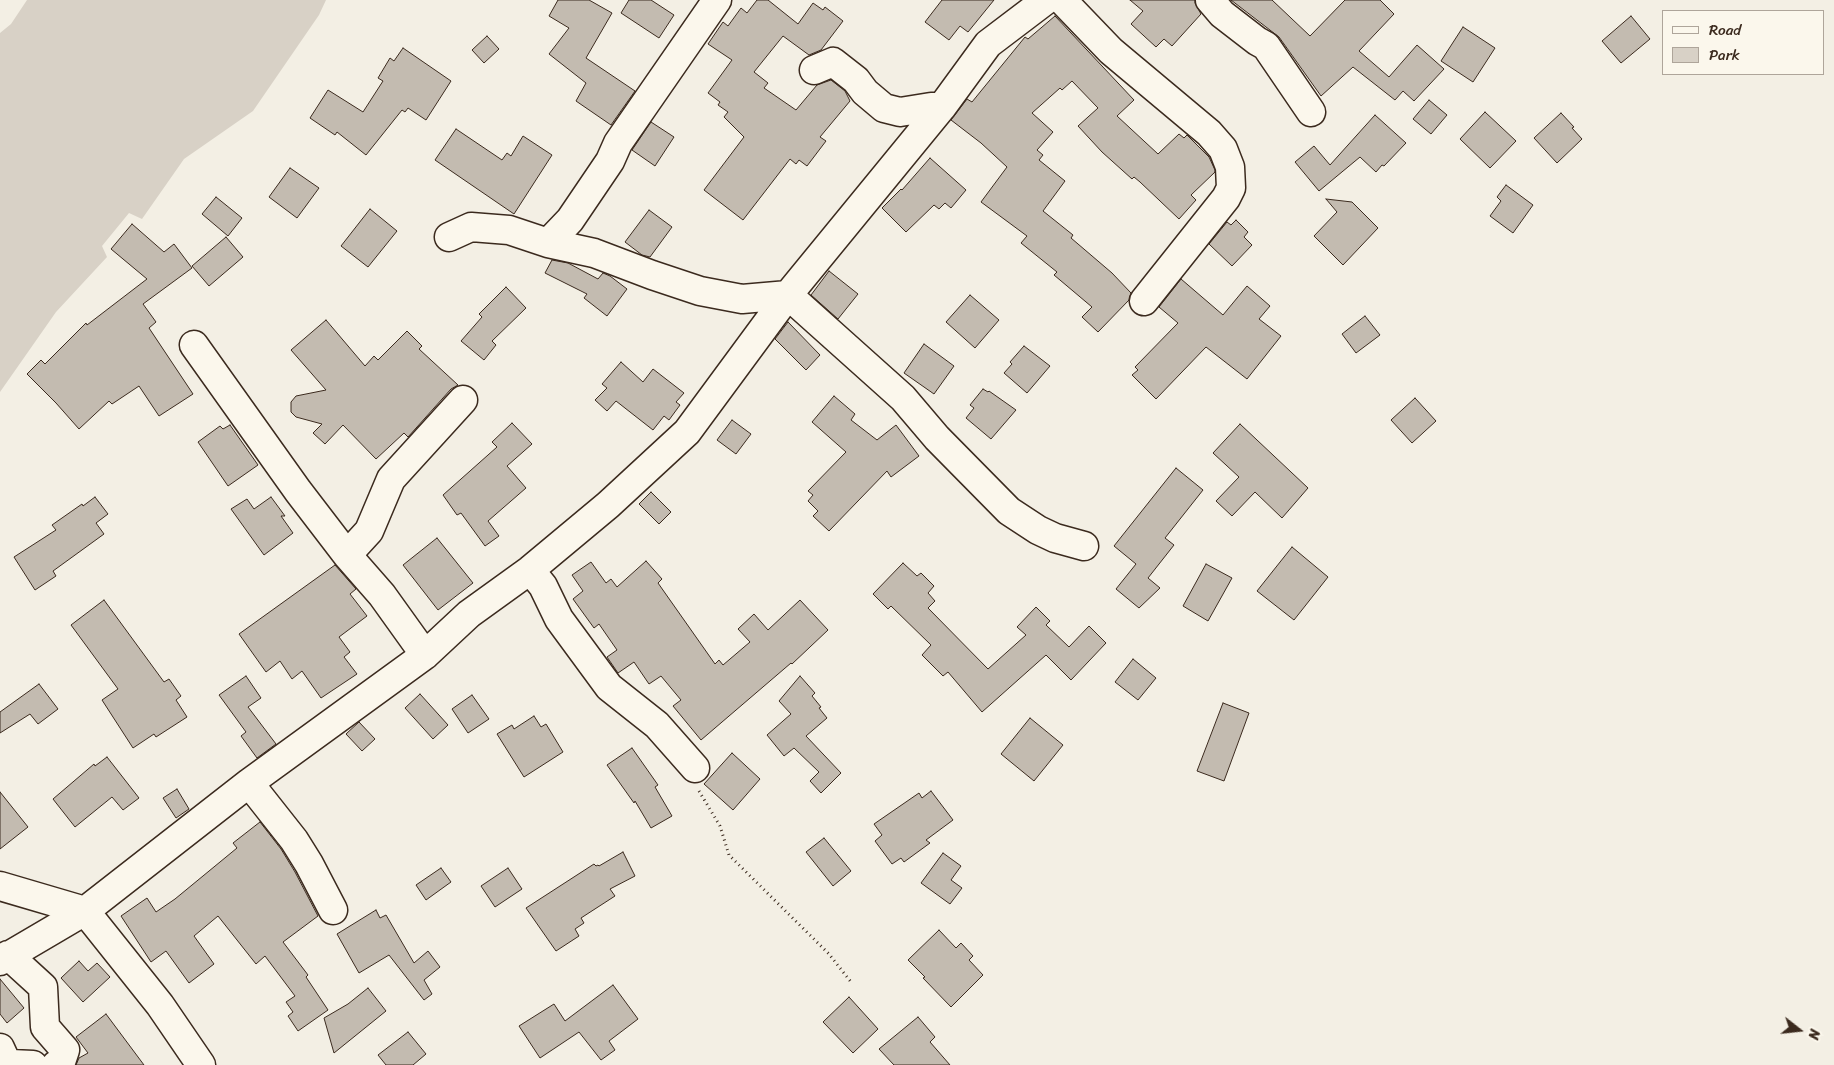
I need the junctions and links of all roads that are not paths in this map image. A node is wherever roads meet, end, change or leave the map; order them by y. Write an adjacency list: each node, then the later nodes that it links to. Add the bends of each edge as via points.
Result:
1 (717, 0): 9 (street, via 618,143 610,162 570,220)
2 (1046, 0): 6 (street, via 988,44)
3 (1062, 0): 11 (street, via 1111,51 1209,133 1223,148 1230,167 1231,188 1226,198)
4 (1210, 0): 7 (street, via 1222,14 1266,46)
5 (814, 70): 6 (street, via 833,62 884,108 900,112)
6 (942, 108): 10 (street)
7 (1311, 112)
8 (449, 237): 9 (street, via 471,228 480,228 509,230)
9 (548, 242): 10 (street, via 594,254 700,291 742,299)
10 (788, 295): 14 (street, via 903,398 1009,512 1055,538); 16 (street, via 687,432 608,505)
11 (1144, 301)
12 (194, 345): 15 (street)
13 (463, 400): 15 (street, via 391,479 369,531)
14 (1084, 546)
15 (347, 555): 17 (street, via 382,595)
16 (530, 570): 17 (street, via 469,614); 18 (street, via 559,620 609,688 657,724)
17 (425, 655): 19 (street)
18 (695, 768)
19 (249, 783): 21 (street, via 294,840); 22 (street)
20 (0, 886): 22 (street)
21 (333, 910)
22 (85, 911): 23 (street); 27 (street, via 160,1005)
23 (4, 958): 26 (street, via 43,987 45,1027 65,1050 61,1062)
24 (0, 1048): 25 (street, via 11,1064)
25 (34, 1065)
26 (56, 1065)
27 (201, 1065)

